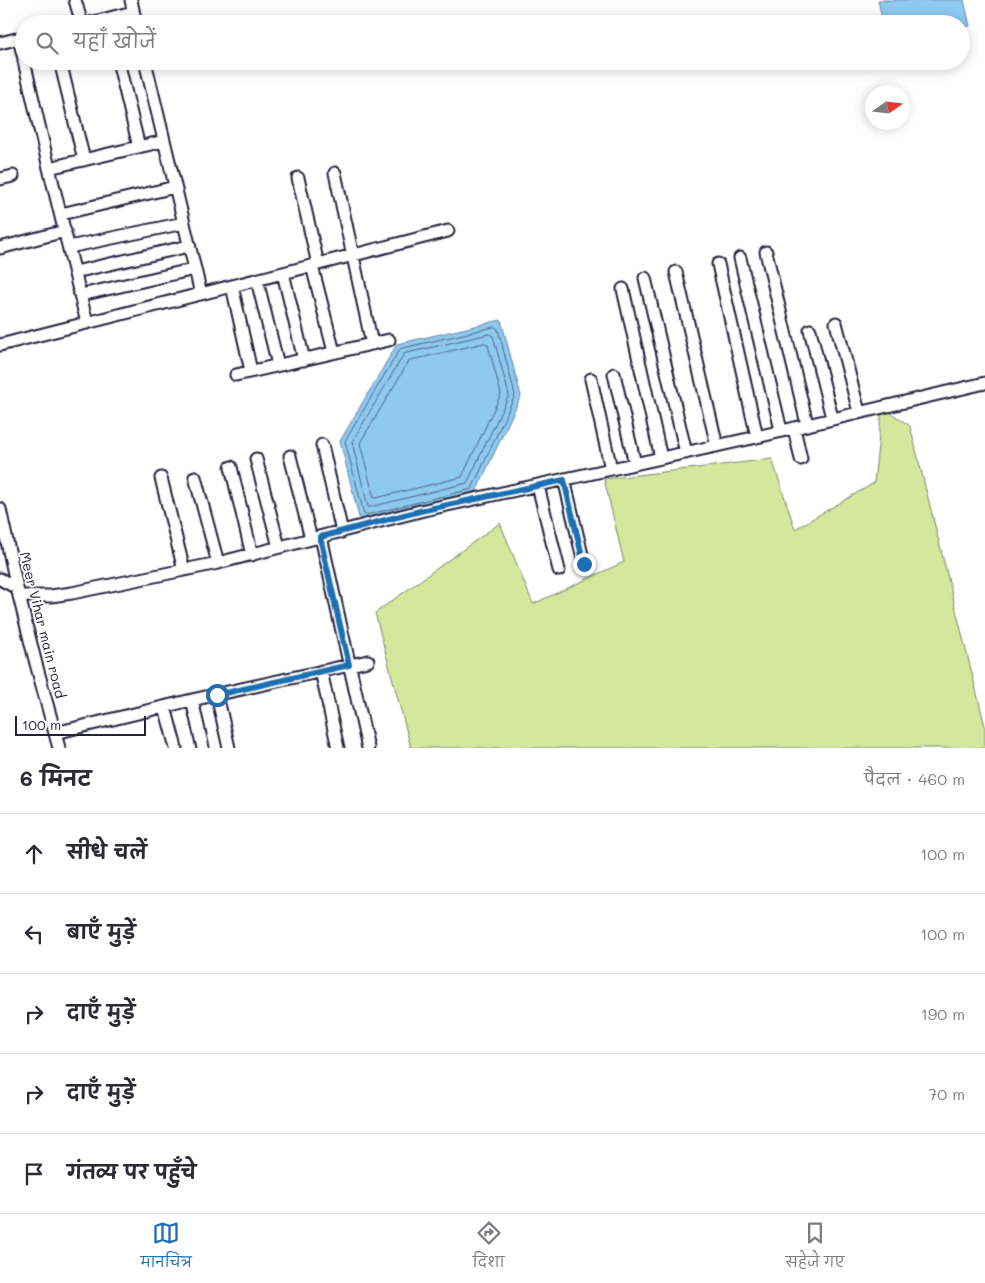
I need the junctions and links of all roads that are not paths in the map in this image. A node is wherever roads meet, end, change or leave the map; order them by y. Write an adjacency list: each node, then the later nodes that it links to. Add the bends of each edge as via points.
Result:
1 (75, 0): 4 (street)
2 (130, 0): 3 (street)
3 (133, 12): 5 (street); 6 (street)
4 (79, 15)
5 (125, 15)
6 (134, 15)
7 (15, 39): 8 (street)
8 (0, 43)
9 (26, 70): 16 (street)
10 (62, 70): 15 (street)
11 (120, 70): 14 (street)
12 (147, 70): 13 (street)
13 (164, 141): 14 (street); 21 (street)
14 (139, 147): 15 (street)
15 (84, 160): 16 (street)
16 (49, 168): 22 (street)
17 (335, 173): 30 (street)
18 (14, 176): 20 (street)
19 (298, 178): 33 (street)
20 (0, 179)
21 (175, 187): 22 (street); 23 (street)
22 (60, 214): 24 (street)
23 (184, 223): 26 (street); 27 (street)
24 (65, 231): 27 (street); 28 (street)
25 (448, 232): 30 (street)
26 (190, 246): 34 (street); 35 (street)
27 (69, 247): 35 (street)
28 (0, 248)
29 (766, 252): 60 (street)
30 (352, 256): 33 (street); 48 (street)
31 (740, 258): 62 (street)
32 (718, 264): 63 (street)
33 (315, 265): 37 (street); 50 (street)
34 (195, 269): 42 (street); 43 (street)
35 (75, 272): 43 (street)
36 (676, 272): 65 (street)
37 (283, 273): 39 (street); 51 (street)
38 (646, 278): 66 (street)
39 (257, 280): 40 (street); 52 (street)
40 (232, 286): 42 (street); 53 (street)
41 (623, 289): 68 (street)
42 (201, 294): 44 (street)
43 (81, 295): 44 (street)
44 (88, 323): 49 (street)
45 (836, 323): 58 (street)
46 (810, 330): 59 (street)
47 (390, 340): 48 (street)
48 (372, 344): 50 (street)
49 (0, 345)
50 (334, 352): 51 (street)
51 (304, 360): 52 (street)
52 (278, 365): 53 (street)
53 (251, 371): 55 (street)
54 (614, 374): 71 (street)
55 (236, 375)
56 (591, 379): 73 (street)
57 (985, 383): 58 (street)
58 (859, 412): 59 (street)
59 (832, 418): 60 (street)
60 (807, 424): 61 (street)
61 (794, 428): 62 (street); 70 (street)
62 (781, 430): 63 (street)
63 (757, 437): 65 (street)
64 (322, 445): 79 (street)
65 (717, 446): 66 (street)
66 (686, 453): 68 (street)
67 (290, 456): 80 (street)
68 (662, 458): 71 (street)
69 (256, 459): 81 (street)
70 (802, 459)
71 (635, 464): 73 (street)
72 (231, 467): 82 (street)
73 (611, 469): 76 (street)
74 (195, 476): 83 (street)
75 (161, 478): 85 (street)
76 (564, 480): 77 (street); 84 (street)
77 (538, 486): 79 (street, via 428,509); 86 (street)
78 (0, 509): 88 (street, Meer Vihar main road)
79 (342, 532): 80 (street)
80 (316, 538): 81 (street); 90 (street)
81 (279, 547): 82 (street)
82 (252, 554): 83 (street)
83 (218, 563): 85 (street)
84 (584, 564)
85 (184, 570): 88 (street, via 51,596)
86 (559, 570)
87 (0, 578): 88 (street)
88 (18, 592): 95 (street, Meer Vihar main road)
89 (368, 661): 90 (street)
90 (349, 665): 91 (street); 101 (street)
91 (321, 671): 92 (street); 100 (street)
92 (217, 695): 93 (street); 99 (street)
93 (192, 700): 94 (street); 98 (street)
94 (165, 707): 95 (street); 97 (street)
95 (55, 733): 96 (street, Meer Vihar main road)
96 (59, 748)
97 (176, 748)
98 (203, 748)
99 (229, 748)
100 (338, 748)
101 (368, 748)

